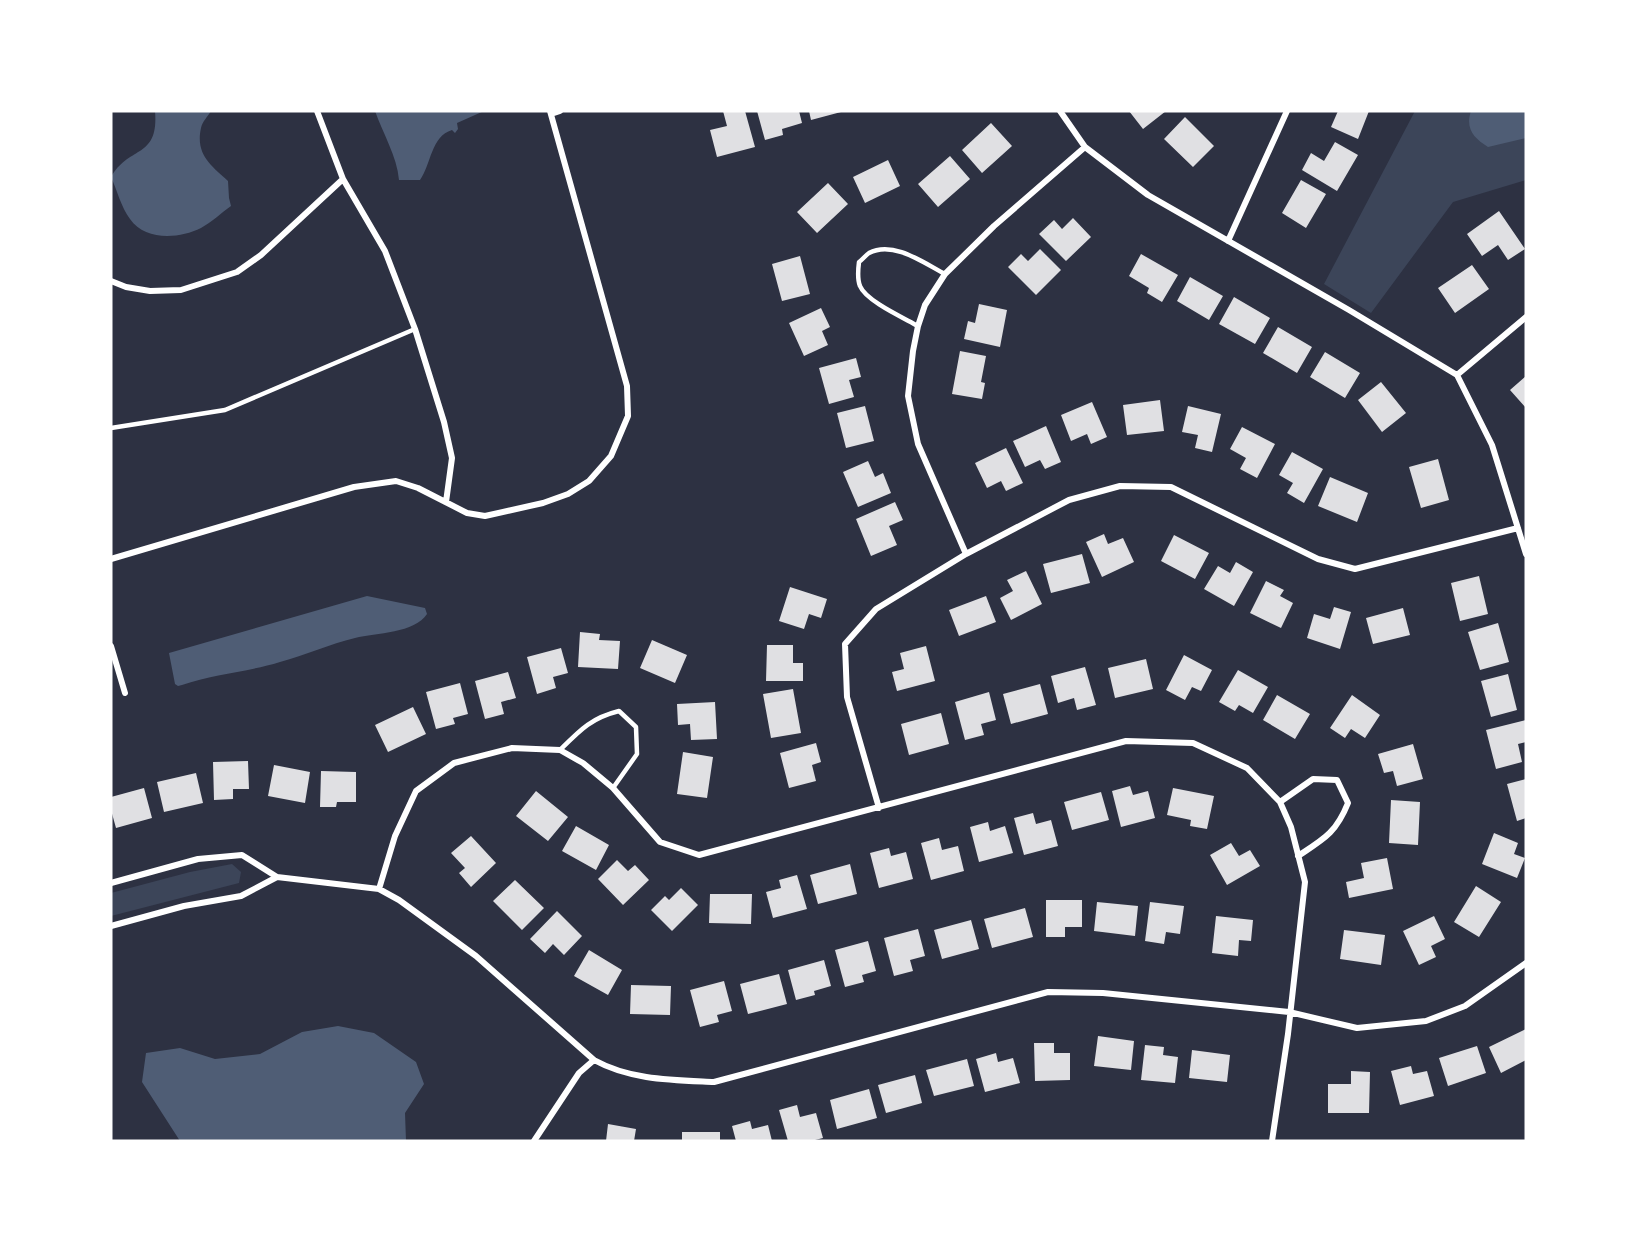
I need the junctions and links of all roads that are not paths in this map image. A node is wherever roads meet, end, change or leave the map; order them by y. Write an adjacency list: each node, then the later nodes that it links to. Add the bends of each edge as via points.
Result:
1 (317, 111): 7 (street)
2 (560, 111): 5 (street)
3 (1060, 111): 6 (street)
4 (1287, 111): 8 (street)
5 (550, 112): 16 (street, via 627,386 628,416 611,456 589,481 568,494 485,516 467,513)
6 (1085, 147): 8 (street, via 1148,195); 9 (street)
7 (343, 179): 10 (street, via 261,255 237,272 181,291 150,291); 13 (street, via 385,251)
8 (1228, 242): 14 (street)
9 (945, 274): 12 (street, via 925,305); 12 (lane, via 904,253 885,250 869,253 859,262 860,286 866,295)
10 (111, 281)
11 (1526, 317): 14 (street)
12 (918, 326): 18 (street, via 908,396 918,444)
13 (415, 329): 15 (lane, via 225,410); 16 (street, via 452,458)
14 (1456, 375): 17 (street, via 1492,445)
15 (111, 428)
16 (446, 502): 20 (street, via 396,481 354,487)
17 (1518, 528): 18 (street, via 1355,569 1318,559 1171,487 1120,486 1069,500); 19 (street)
18 (966, 554): 26 (street, via 876,609 845,644 847,697)
19 (1526, 554)
20 (111, 560)
21 (111, 646): 22 (street)
22 (125, 693)
23 (561, 750): 24 (street); 24 (lane, via 583,726 619,711 636,727 637,754); 30 (street, via 512,748 454,763 416,791 395,836)
24 (613, 788): 26 (street, via 660,842 699,855)
25 (1280, 802): 26 (street, via 1247,768 1193,743 1126,741); 27 (street); 27 (street, via 1313,779 1337,780 1348,803 1330,835)
26 (879, 808)
27 (1298, 856): 33 (street, via 1305,882)
28 (277, 877): 29 (street, via 242,855 198,859); 30 (street); 31 (street, via 241,896 184,906)
29 (111, 883)
30 (379, 889): 34 (street, via 476,956)
31 (111, 927)
32 (1526, 963): 33 (street, via 1465,1006 1426,1021 1357,1028)
33 (1289, 1012): 34 (street, via 1103,993 1048,992 714,1082 659,1080 612,1070); 36 (street)
34 (594, 1060): 35 (street, via 579,1073)
35 (534, 1141)
36 (1272, 1141)

